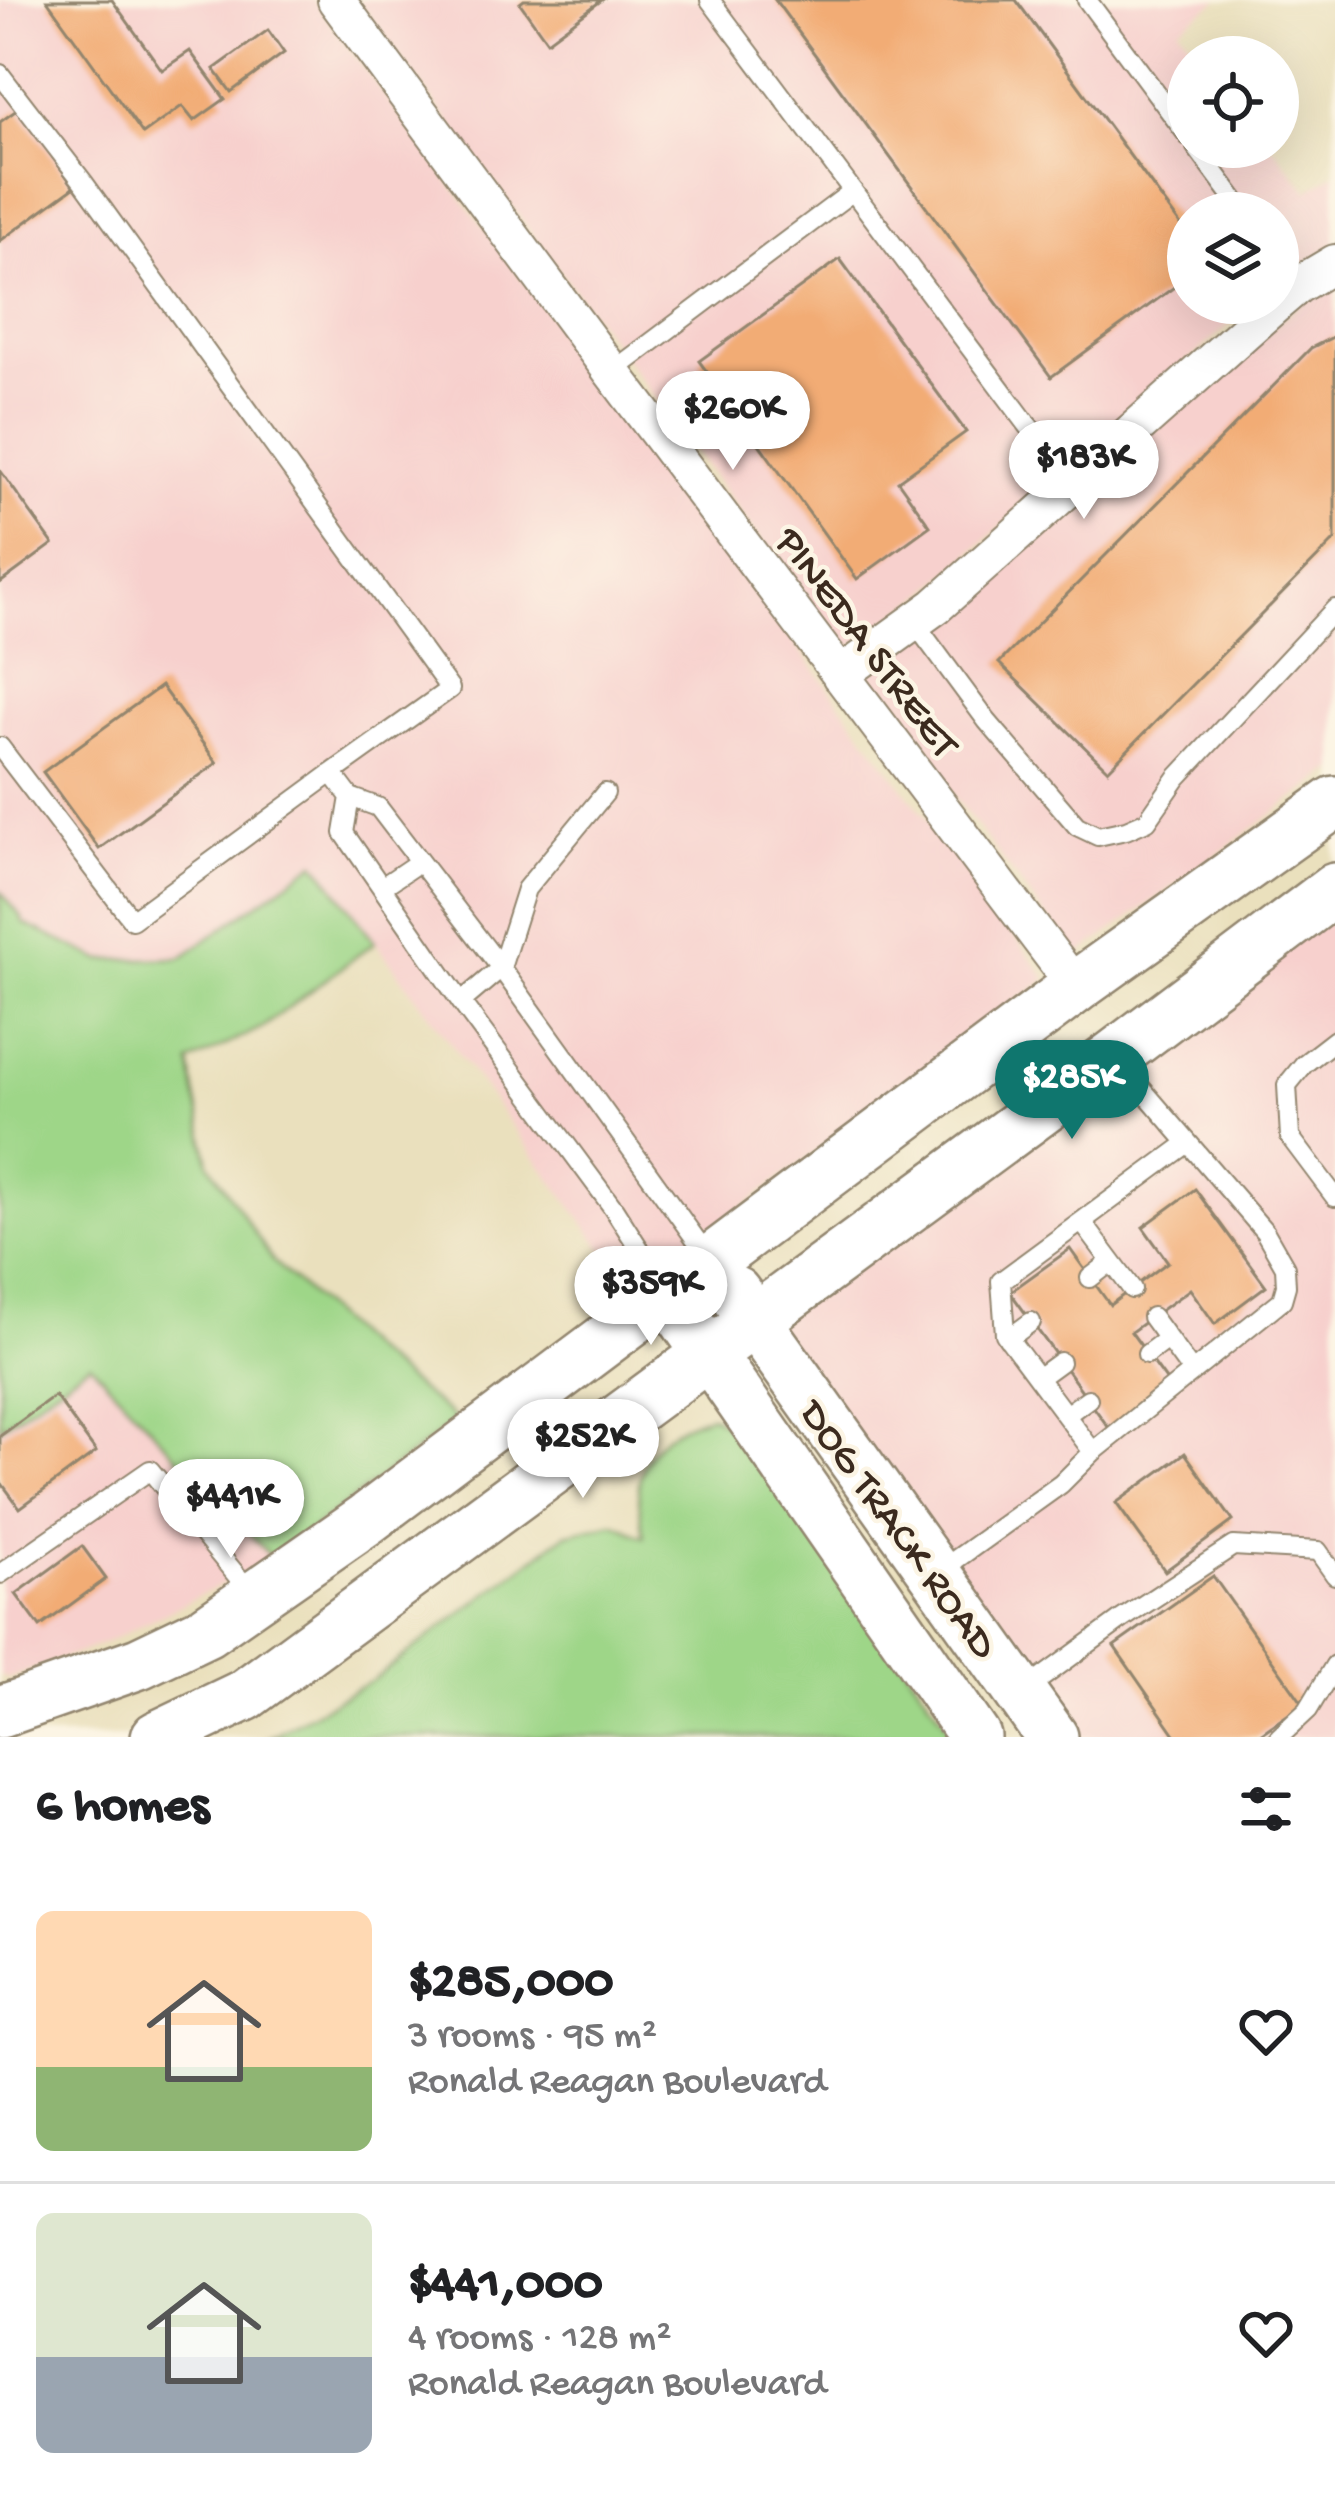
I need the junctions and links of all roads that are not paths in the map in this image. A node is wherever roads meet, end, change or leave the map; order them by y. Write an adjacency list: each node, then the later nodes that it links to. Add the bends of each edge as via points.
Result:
1 (336, 0): 10 (street, PINEDA STREET)
2 (710, 0): 6 (lane)
3 (1087, 0): 5 (lane)
4 (0, 74): 16 (lane, via 450,689)
5 (1167, 108)
6 (853, 191): 10 (lane); 11 (lane)
7 (1335, 263): 8 (street)
8 (1299, 280)
9 (1243, 324): 11 (street)
10 (612, 372): 14 (street, PINEDA STREET)
11 (1072, 484): 13 (street)
12 (1335, 609): 13 (lane, via 1147,821 1098,836 1077,826)
13 (914, 622): 14 (street)
14 (840, 675): 24 (street, PINEDA STREET)
15 (0, 747): 16 (lane, via 132,920)
16 (332, 772): 18 (lane)
17 (605, 793): 23 (lane, via 526,890)
18 (350, 796): 20 (lane, via 378,807); 21 (lane, via 344,833)
19 (1334, 804): 24 (main road)
20 (419, 862): 21 (lane); 23 (lane)
21 (382, 887): 25 (lane)
22 (1335, 889): 27 (main road)
23 (502, 968): 25 (lane); 31 (lane)
24 (1076, 987): 31 (main road)
25 (461, 1002): 35 (lane)
26 (1335, 1040): 29 (lane, via 1286,1085 1290,1137)
27 (1114, 1056): 28 (lane); 37 (main road)
28 (1188, 1143): 30 (lane); 44 (lane, via 1265,1232 1286,1286 1282,1300)
29 (1335, 1197)
30 (1082, 1222): 32 (lane); 39 (lane, via 1001,1282)
31 (710, 1259): 35 (main road); 37 (main road, DOG TRACK ROAD)
32 (1111, 1262): 33 (lane); 34 (lane)
33 (1090, 1278)
34 (1132, 1289)
35 (666, 1292): 42 (main road, DOG TRACK ROAD); 52 (main road)
36 (1152, 1317): 40 (lane)
37 (755, 1321): 42 (main road); 50 (main road, DOG TRACK ROAD)
38 (1031, 1322): 39 (lane)
39 (1008, 1339): 45 (lane)
40 (1167, 1339): 41 (lane); 44 (lane)
41 (1147, 1354)
42 (709, 1355): 56 (main road, via 245,1695); 57 (main road, DOG TRACK ROAD)
43 (1060, 1362): 45 (lane)
44 (1192, 1372): 48 (lane)
45 (1038, 1378): 47 (lane)
46 (1088, 1399): 47 (lane)
47 (1066, 1415): 48 (lane)
48 (1093, 1453): 50 (lane)
49 (0, 1574): 52 (lane, via 150,1470)
50 (936, 1574): 54 (main road, DOG TRACK ROAD)
51 (1335, 1575): 54 (lane, via 1318,1551 1233,1546)
52 (254, 1598): 55 (main road, via 139,1664)
53 (1335, 1665): 59 (lane, via 1308,1710)
54 (1021, 1693): 58 (main road, DOG TRACK ROAD)
55 (0, 1712)
56 (157, 1737)
57 (975, 1737)
58 (1052, 1737)
59 (1279, 1737)

